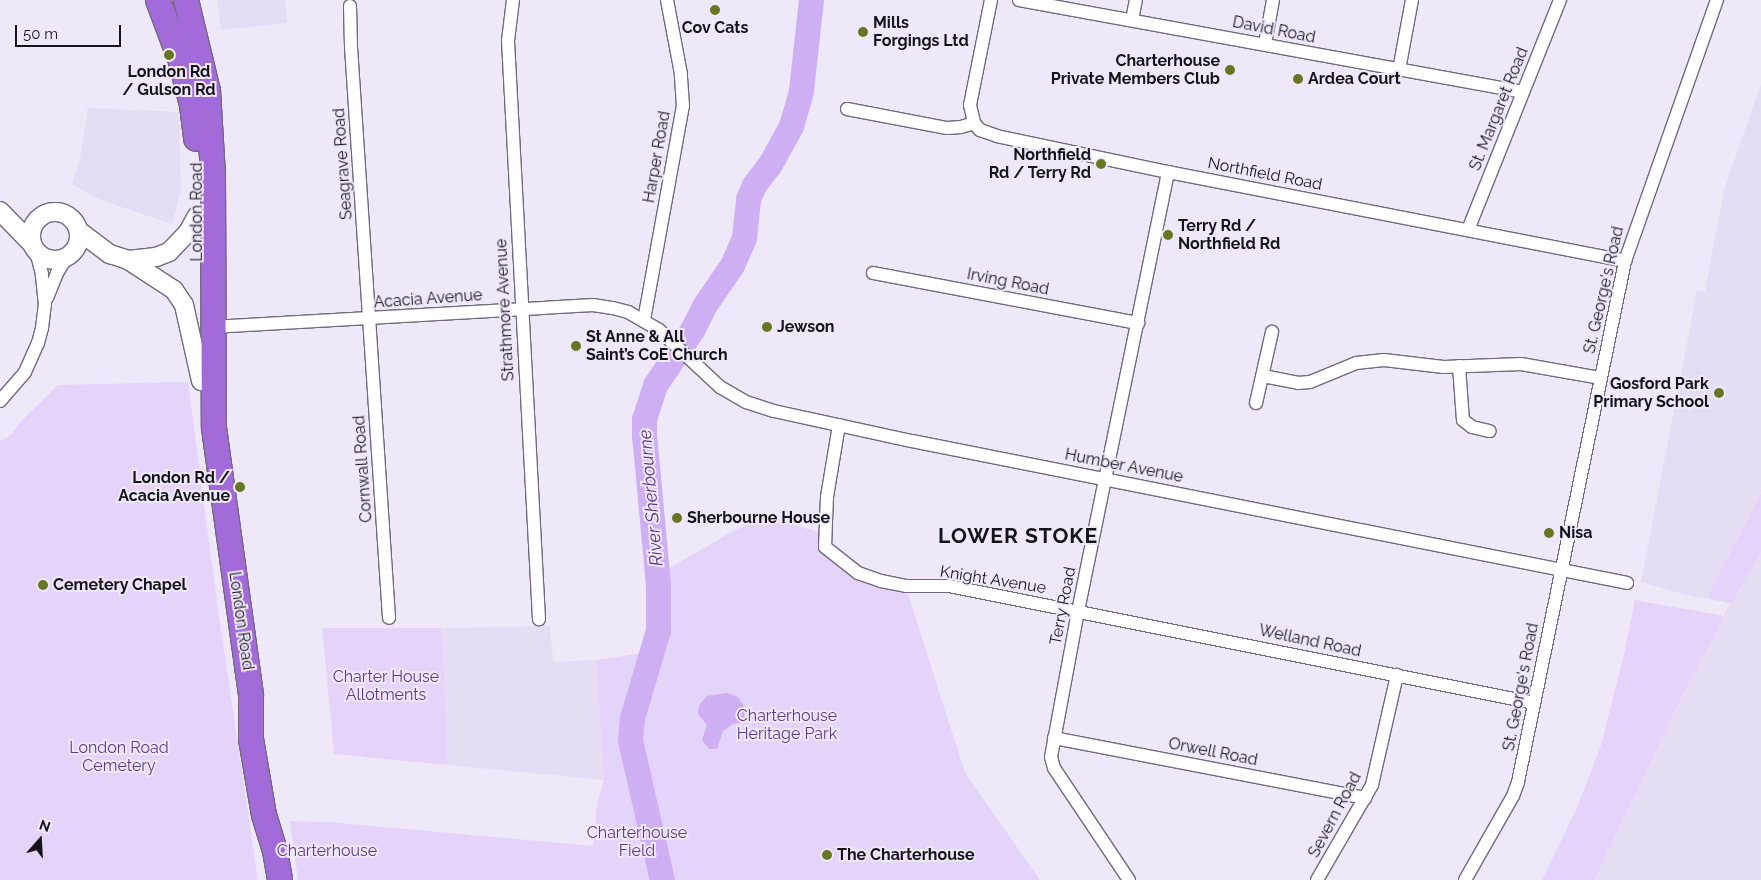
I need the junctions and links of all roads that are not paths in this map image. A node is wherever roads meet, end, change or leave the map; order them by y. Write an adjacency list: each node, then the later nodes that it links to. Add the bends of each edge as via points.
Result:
1 (158, 0): 22 (highway, London Road, via 192,105 198,171)
2 (186, 0): 36 (highway, London Road, via 208,91 213,176)
3 (513, 0): 32 (street, Strathmore Avenue, via 508,41)
4 (667, 0): 34 (street, Harper Road, via 681,74 683,106)
5 (991, 0): 18 (street, via 970,105)
6 (1019, 0): 13 (street, David Road)
7 (1136, 0): 13 (street)
8 (1273, 0): 14 (street)
9 (1412, 0): 15 (street)
10 (1560, 0): 16 (street, St. Margaret Road)
11 (1717, 0): 29 (street, St. George's Road)
12 (350, 6): 33 (street, Seagrave Road, via 350,47)
13 (1132, 20): 14 (street, David Road)
14 (1265, 44): 15 (street, David Road)
15 (1399, 70): 16 (street, David Road)
16 (1523, 92): 23 (street, St. Margaret Road)
17 (847, 109): 18 (street, via 948,128 962,128)
18 (974, 123): 19 (street, Northfield Road, via 980,130 998,136)
19 (1168, 172): 23 (street, Northfield Road); 35 (street, Terry Road)
20 (0, 209): 21 (street, via 26,216); 25 (street)
21 (44, 214): 24 (street, via 63,213 76,223); 25 (street, via 33,226)
22 (196, 216): 28 (street, via 188,232 169,252); 41 (highway, London Road, via 196,312)
23 (1468, 230): 29 (street, Northfield Road)
24 (79, 231): 26 (street); 27 (street, via 79,240)
25 (34, 248): 27 (street, via 46,258 58,260); 31 (street, via 42,274)
26 (110, 254): 27 (street, via 87,251); 28 (street)
27 (70, 255): 31 (street, via 57,273)
28 (128, 260): 41 (street, via 174,290 184,305)
29 (1625, 261): 40 (street, St. George's Road)
30 (873, 273): 35 (street, Irving Road)
31 (45, 305): 42 (street, via 34,355 19,381)
32 (521, 309): 33 (street, Acacia Avenue); 34 (street, Acacia Avenue, via 593,305 628,312); 52 (street, Strathmore Avenue)
33 (370, 319): 36 (street, Acacia Avenue); 51 (street, Cornwall Road)
34 (644, 320): 44 (street, Humber Avenue, via 720,387 746,402)
35 (1138, 323): 47 (street, Terry Road)
36 (212, 327): 45 (highway, London Road)
37 (1272, 332): 39 (street)
38 (1459, 366): 39 (street, via 1370,360 1310,382 1291,383); 40 (street, via 1521,364); 46 (street, via 1463,420 1472,427)
39 (1263, 376): 43 (street)
40 (1600, 378): 48 (street, St. George's Road)
41 (201, 381): 45 (highway, London Road)
42 (0, 401)
43 (1256, 404)
44 (839, 426): 47 (street, Humber Avenue); 50 (street, Knight Avenue, via 827,497 825,547 839,559 858,572 881,581 906,586 949,586)
45 (214, 428): 57 (highway, London Road, via 251,695 270,757 278,814 276,851)
46 (1490, 431)
47 (1106, 479): 48 (street, Humber Avenue); 50 (street, Terry Road)
48 (1560, 570): 49 (street, Humber Avenue); 54 (street, St. George's Road)
49 (1627, 583)
50 (1078, 611): 53 (street, Welland Road); 55 (street, Terry Road)
51 (389, 618)
52 (539, 618)
53 (1398, 676): 54 (street, Welland Road); 56 (street, Severn Road, via 1372,785)
54 (1534, 703): 60 (street, St. George's Road, via 1513,796)
55 (1054, 738): 56 (street, Orwell Road); 58 (street, Terry Road, via 1052,764)
56 (1365, 798): 59 (street, Severn Road)
57 (280, 880)
58 (1130, 880)
59 (1318, 880)
60 (1465, 880)

